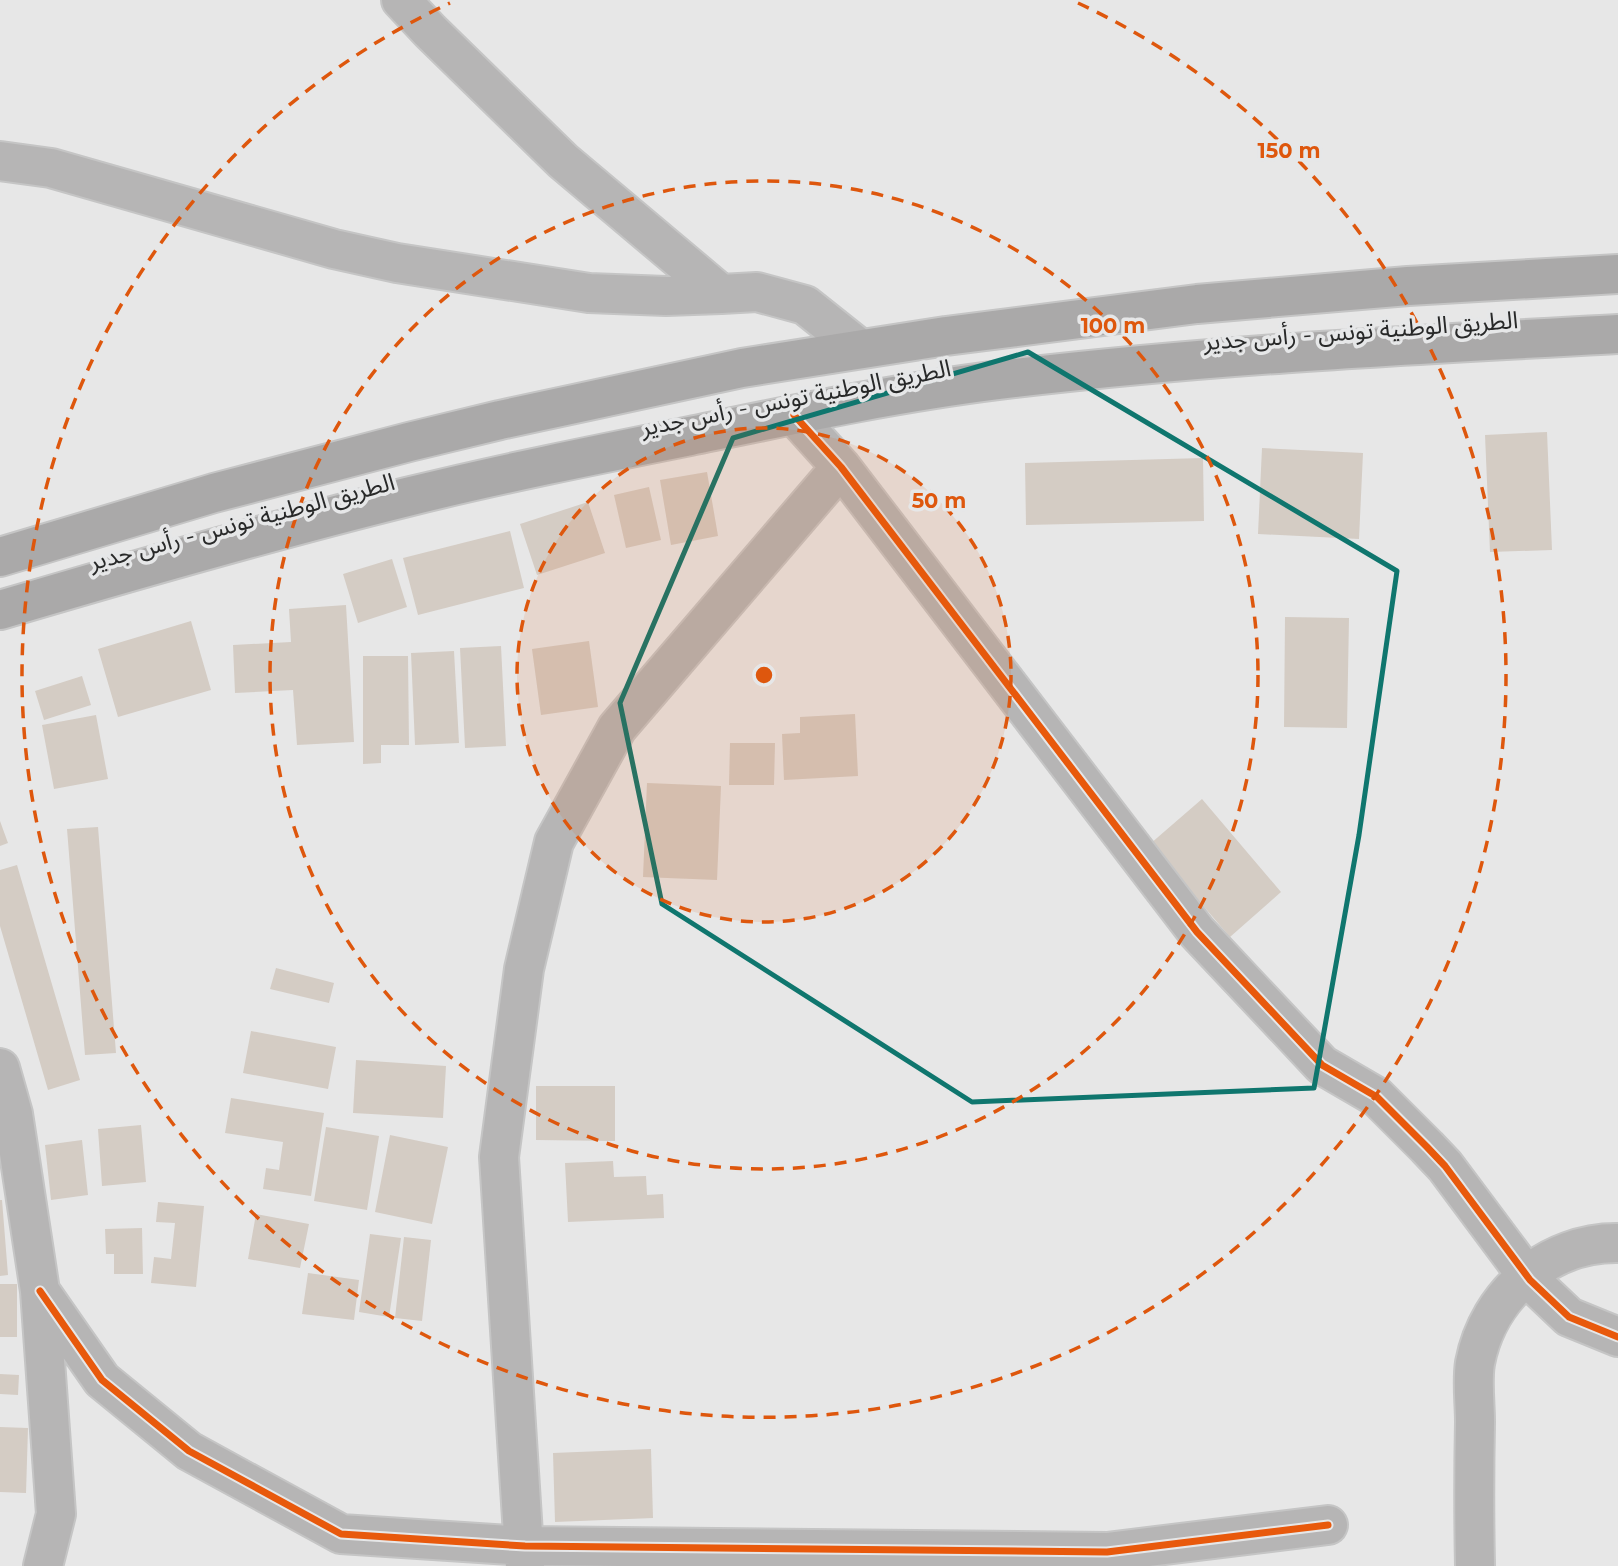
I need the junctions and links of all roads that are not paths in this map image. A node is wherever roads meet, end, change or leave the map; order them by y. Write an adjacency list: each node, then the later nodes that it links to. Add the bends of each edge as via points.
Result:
1 (401, 0): 4 (street, via 562,161)
2 (0, 161): 4 (street, via 51,168 397,263 589,293)
3 (1618, 274): 6 (highway, الطريق الوطنية تونس - رأس جدير, via 1197,304)
4 (721, 294): 6 (street, via 757,292 805,305)
5 (1618, 334): 7 (highway, الطريق الوطنية تونس - رأس جدير, via 1380,347 1011,379)
6 (859, 348): 9 (highway, الطريق الوطنية تونس - رأس جدير, via 742,368 409,442 214,492)
7 (794, 415): 8 (street); 10 (highway, الطريق الوطنية تونس - رأس جدير, via 410,496)
8 (841, 467): 13 (street, via 1197,932 1322,1065 1377,1097 1427,1147); 17 (street, via 617,728 554,842 523,969 499,1157)
9 (0, 557)
10 (0, 610)
11 (0, 1068): 14 (street, via 13,1114)
12 (1618, 1243): 13 (street, via 1559,1254)
13 (1525, 1274): 15 (street, via 1569,1317); 19 (street, via 1488,1325 1475,1364)
14 (40, 1291): 17 (street, via 102,1380 189,1451 341,1534); 18 (street, via 57,1514)
15 (1618, 1337)
16 (1328, 1525): 17 (street, via 1107,1552)
17 (525, 1556)
18 (43, 1566)
19 (1475, 1566)

